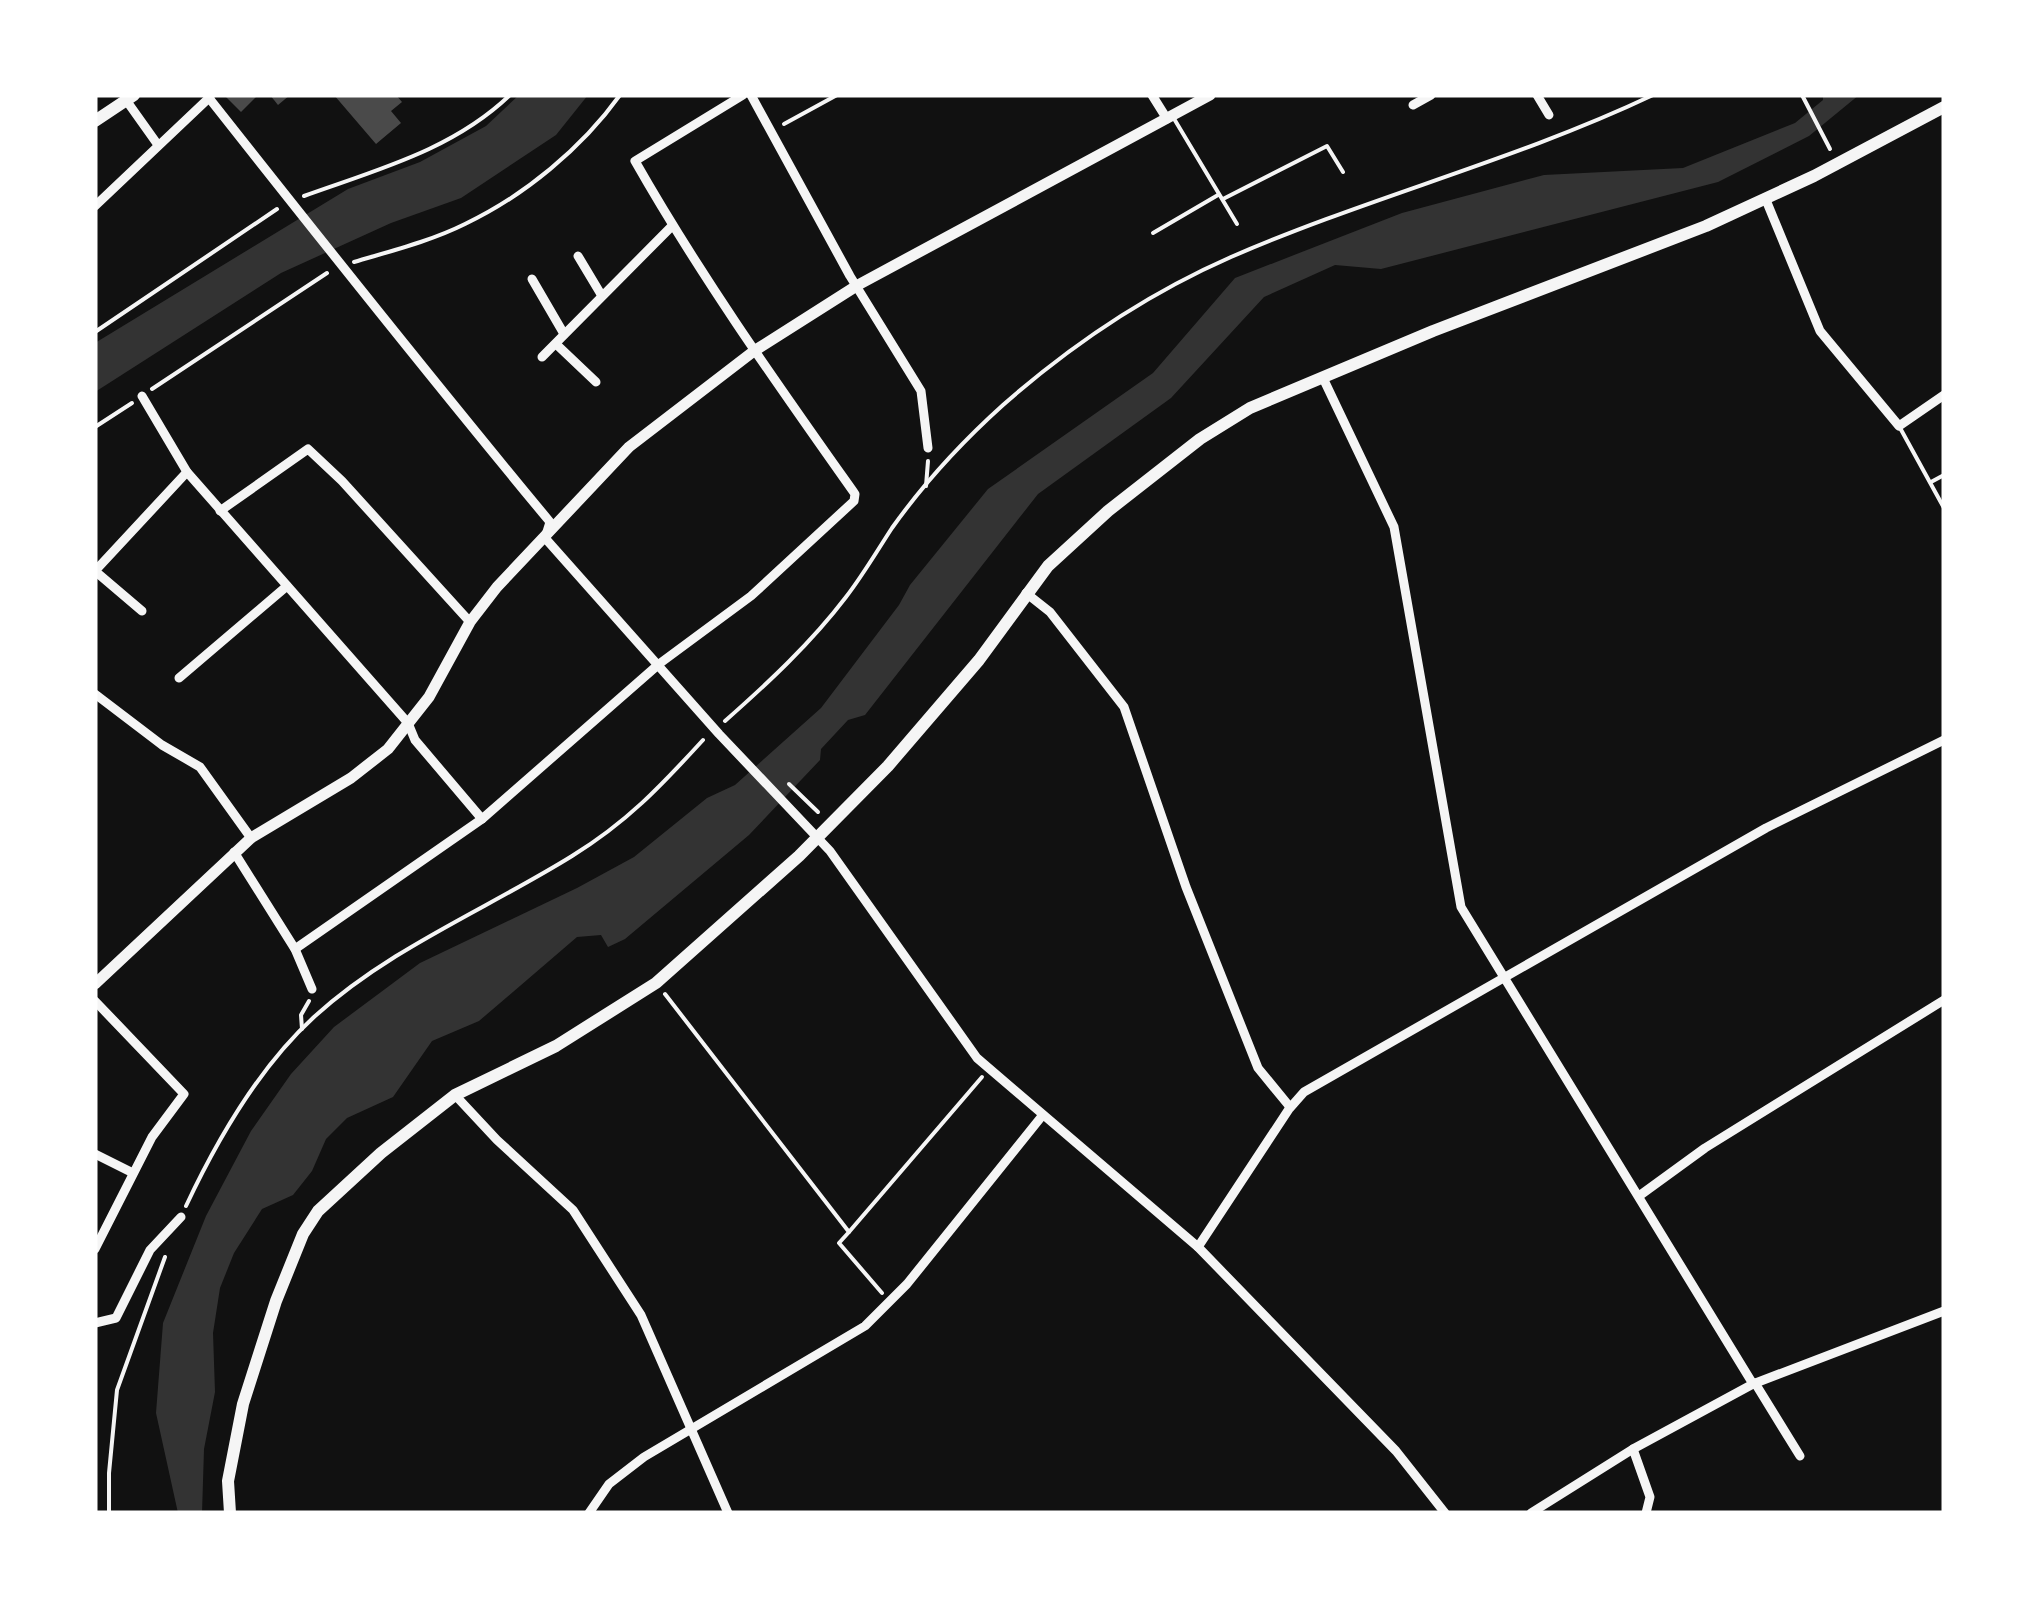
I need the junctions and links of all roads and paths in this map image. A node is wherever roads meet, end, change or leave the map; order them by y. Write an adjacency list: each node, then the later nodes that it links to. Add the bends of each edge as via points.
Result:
1 (620, 95): 29 (path, via 578,143 489,212 440,234)
2 (743, 95): 26 (street, via 635,161)
3 (751, 95): 18 (street)
4 (837, 95): 18 (path)
5 (1152, 95): 16 (street)
6 (1210, 95): 16 (street)
7 (1431, 95): 13 (street)
8 (1537, 95): 15 (street)
9 (1653, 95): 47 (path, via 1229,258 1158,293 1006,402)
10 (1802, 95): 20 (path)
11 (210, 96): 19 (street); 29 (street)
12 (130, 98): 17 (main road); 19 (street)
13 (1413, 105)
14 (1944, 106): 23 (main road)
15 (1549, 115)
16 (1169, 117): 22 (lane); 31 (street)
17 (95, 121)
18 (771, 131): 31 (street)
19 (158, 146): 24 (street)
20 (1831, 149)
21 (1344, 172): 22 (lane, via 1326,146)
22 (1221, 197): 25 (lane); 27 (lane)
23 (1766, 200): 37 (main road); 41 (street, via 1820,331)
24 (95, 206)
25 (1237, 224)
26 (672, 226): 32 (street); 35 (street)
27 (1153, 233)
28 (578, 256): 32 (street)
29 (340, 261): 40 (path); 50 (street, via 550,522)
30 (532, 280): 33 (street)
31 (858, 285): 35 (street); 43 (street, via 921,391)
32 (602, 296): 33 (street)
33 (564, 334): 34 (street)
34 (556, 344): 36 (street); 38 (street)
35 (754, 352): 50 (street, via 629,446); 55 (street, via 854,501 751,596)
36 (542, 357)
37 (1323, 378): 52 (main road, via 1250,408 1200,440 1073,540); 66 (street, via 1394,527 1455,886)
38 (596, 382)
39 (1944, 395): 41 (street)
40 (142, 396): 42 (path); 44 (street)
41 (1898, 426): 46 (lane)
42 (95, 427)
43 (928, 448): 47 (path)
44 (187, 472): 49 (street); 53 (street, via 95,571)
45 (1944, 474): 46 (lane)
46 (1931, 482): 48 (lane)
47 (926, 486): 59 (path, via 820,628)
48 (1944, 508)
49 (220, 511): 51 (street); 54 (street, via 308,448)
50 (545, 538): 54 (street); 55 (street)
51 (286, 586): 56 (street); 58 (street)
52 (1026, 593): 62 (main road, via 980,660 888,766); 74 (street, via 1050,612 1124,707 1258,1068)
53 (142, 610)
54 (470, 622): 58 (street)
55 (659, 664): 59 (street); 61 (street)
56 (179, 678)
57 (95, 694): 63 (street, via 200,767)
58 (408, 724): 61 (street); 63 (street, via 351,778)
59 (717, 730): 62 (street); 79 (path, via 634,812 560,864 421,939 316,1015 237,1113)
60 (1944, 740): 66 (street, via 1766,828)
61 (482, 820): 65 (street)
62 (813, 833): 67 (main road, via 799,856); 72 (street)
63 (251, 838): 64 (street)
64 (234, 852): 65 (street); 68 (street)
65 (294, 949): 69 (street)
66 (1502, 977): 74 (street, via 1304,1092); 78 (street)
67 (656, 982): 73 (main road, via 556,1046); 80 (path)
68 (95, 984)
69 (312, 989)
70 (1944, 1000): 78 (street)
71 (95, 1002): 77 (street, via 184,1094)
72 (988, 1070): 75 (street); 80 (path)
73 (455, 1095): 88 (street, via 573,1210 641,1315); 92 (main road, via 368,1165 302,1234 242,1404 228,1481)
74 (1290, 1107): 81 (street)
75 (1042, 1116): 81 (street); 84 (street)
76 (95, 1154): 77 (street)
77 (134, 1172): 82 (street)
78 (1639, 1196): 87 (street)
79 (181, 1218): 86 (street, via 150,1250 116,1318)
80 (849, 1232): 84 (path, via 839,1242)
81 (1198, 1247): 95 (street, via 1396,1451)
82 (95, 1250)
83 (167, 1251): 91 (path, via 117,1390)
84 (890, 1302): 88 (street, via 865,1326)
85 (1944, 1311): 87 (street)
86 (95, 1323)
87 (1754, 1383): 89 (street); 90 (street)
88 (690, 1430): 93 (street, via 620,1474); 94 (street)
89 (1633, 1449): 96 (street); 97 (street, via 1650,1497)
90 (1800, 1456)
91 (110, 1513)
92 (230, 1513)
93 (589, 1513)
94 (728, 1513)
95 (1445, 1513)
96 (1531, 1513)
97 (1646, 1513)

